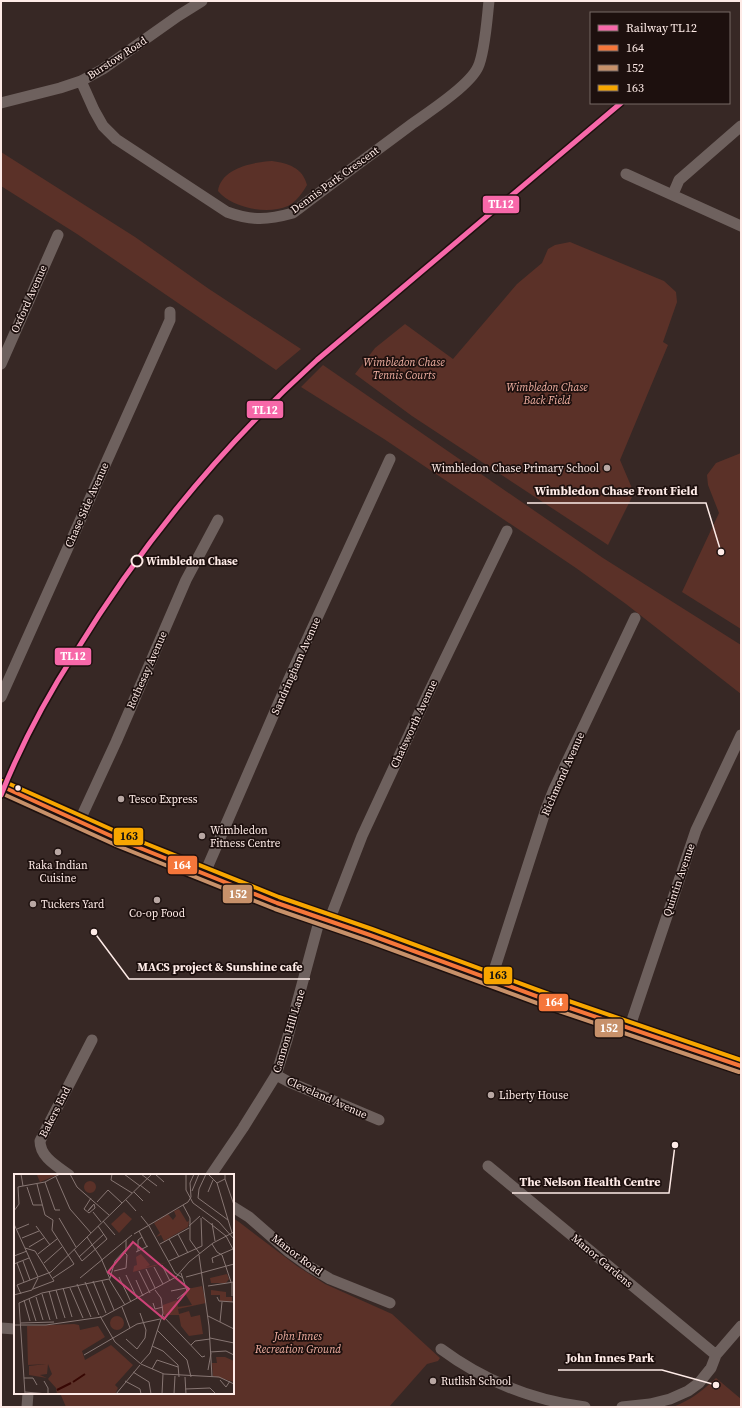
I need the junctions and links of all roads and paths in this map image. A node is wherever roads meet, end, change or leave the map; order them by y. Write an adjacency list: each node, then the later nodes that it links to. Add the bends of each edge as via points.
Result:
1 (202, 1): 3 (street, Burstow Road, via 103,69)
2 (488, 1): 3 (street, Dennis Park Crescent, via 482,55 478,67 464,85 293,213 276,218 242,218 227,212 116,139 103,126)
3 (81, 81): 4 (street, Burstow Road)
4 (1, 103)
5 (741, 126): 7 (street, via 679,180)
6 (626, 174): 7 (street)
7 (673, 194): 8 (street)
8 (741, 226)
9 (58, 235): 11 (street, Oxford Avenue)
10 (170, 312): 16 (street, Chase Side Avenue, via 170,320)
11 (1, 364)
12 (390, 459): 20 (street, Sandringham Avenue, via 289,679)
13 (218, 520): 19 (street, Rothesay Avenue, via 186,580)
14 (507, 531): 21 (street, Chatsworth Avenue, via 428,694)
15 (635, 618): 22 (street, Richmond Avenue, via 546,809)
16 (1, 697)
17 (741, 736): 23 (street, Quintin Avenue, via 696,830)
18 (1, 786): 19 (main road)
19 (79, 822): 20 (main road)
20 (204, 875): 21 (main road)
21 (324, 920): 22 (main road); 26 (street, Cannon Hill Lane)
22 (491, 980): 23 (main road)
23 (629, 1028): 25 (main road)
24 (92, 1040): 29 (street, Bakers End, via 40,1141 44,1155)
25 (741, 1066)
26 (276, 1075): 27 (street, Cleveland Avenue); 30 (street, Cannon Hill Lane)
27 (379, 1120)
28 (488, 1166): 37 (street, Manor Gardens)
29 (68, 1174)
30 (212, 1174)
31 (234, 1208): 32 (street, Manor Road, via 310,1267 330,1279)
32 (390, 1303)
33 (741, 1326): 37 (street)
34 (1, 1328): 35 (street)
35 (14, 1329)
36 (441, 1349): 40 (street, via 469,1369 505,1386 535,1397)
37 (716, 1355): 41 (street, via 711,1368 699,1383 688,1391 650,1404)
38 (28, 1394): 39 (street)
39 (27, 1407)
40 (585, 1407)
41 (622, 1407)

